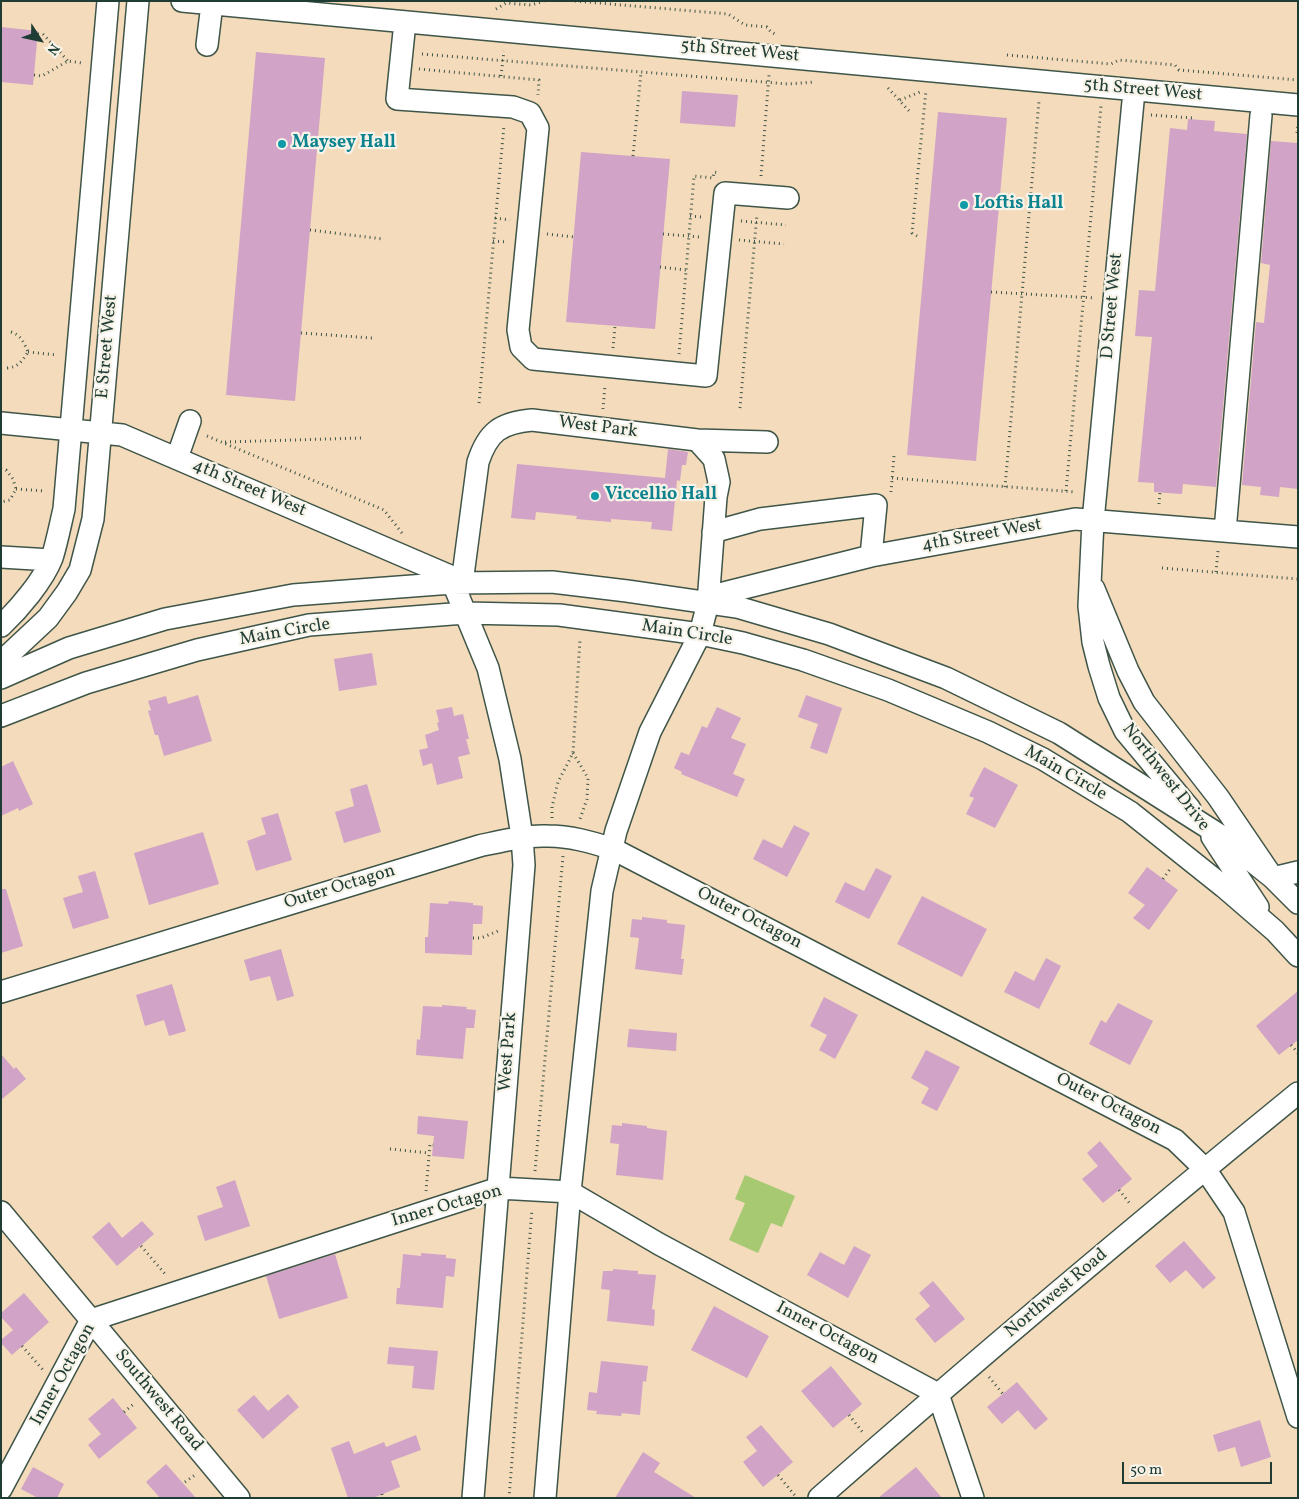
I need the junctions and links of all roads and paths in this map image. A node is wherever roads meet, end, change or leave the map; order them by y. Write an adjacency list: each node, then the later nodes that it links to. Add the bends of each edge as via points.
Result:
1 (108, 1): 57 (street, E Street West)
2 (138, 1): 67 (street, E Street West)
3 (182, 1): 6 (street, 5th Street West)
4 (544, 1): 7 (path, via 530,5 506,3)
5 (575, 1): 10 (path, via 728,14 744,25 767,27 777,35)
6 (212, 4): 8 (street, 5th Street West); 11 (street)
7 (494, 10)
8 (405, 22): 12 (street); 13 (street, 5th Street West)
9 (38, 34): 17 (path, via 43,34 68,61 42,76)
10 (786, 36)
11 (207, 45)
12 (402, 52): 16 (path); 59 (street, via 397,99 512,108 530,113 538,128 518,330 520,347 533,359)
13 (771, 55): 19 (path); 25 (street, 5th Street West)
14 (1003, 55): 18 (path, via 1111,64 1119,60 1175,66 1179,70)
15 (414, 69): 28 (path, via 540,80)
16 (641, 72): 19 (path); 36 (path)
17 (34, 75)
18 (1298, 80)
19 (768, 83): 20 (path); 38 (path)
20 (824, 83)
21 (930, 85): 23 (path)
22 (880, 87): 26 (path, via 890,88)
23 (926, 89): 26 (path); 43 (path, via 912,233)
24 (1039, 95): 49 (path)
25 (1133, 99): 29 (street, 5th Street West); 32 (path, via 1142,107 1142,114); 51 (street, D Street West)
26 (900, 100): 30 (path)
27 (1101, 100): 50 (path)
28 (538, 101)
29 (1298, 105)
30 (910, 112)
31 (1261, 115): 88 (street)
32 (1193, 118)
33 (504, 124): 61 (path)
34 (1298, 124): 35 (path)
35 (1297, 134)
36 (633, 156)
37 (723, 173): 47 (path, via 714,172 713,178 694,176)
38 (761, 176)
39 (788, 198): 59 (street, via 725,193 706,376)
40 (757, 210): 62 (path)
41 (310, 230): 45 (path)
42 (540, 234): 44 (path)
43 (917, 236)
44 (574, 237)
45 (382, 238)
46 (660, 267): 47 (path)
47 (686, 270): 58 (path)
48 (991, 292): 49 (path)
49 (1022, 294): 50 (path); 76 (path)
50 (1084, 298): 51 (path); 78 (path)
51 (1114, 300): 81 (street, D Street West)
52 (615, 326): 59 (path, via 613,353 607,352)
53 (11, 332): 56 (path, via 23,341)
54 (301, 333): 55 (path)
55 (372, 338)
56 (28, 352): 57 (path); 60 (path, via 20,364)
57 (77, 358): 66 (street, E Street West)
58 (679, 359)
59 (606, 366): 65 (path)
60 (7, 368)
61 (479, 403)
62 (740, 408)
63 (1, 423): 66 (street, 4th Street West)
64 (189, 424): 70 (path); 73 (street)
65 (602, 428): 69 (street, West Park); 98 (street, West Park, via 532,420 513,422 496,430 484,444 478,462)
66 (71, 430): 67 (street, 4th Street West); 80 (street, E Street West)
67 (100, 433): 73 (street, 4th Street West, via 122,435); 104 (street, E Street West, via 93,519 80,570 48,618)
68 (362, 438): 70 (path)
69 (697, 440): 71 (street, West Park); 89 (street, via 714,459 720,482)
70 (222, 442): 90 (path, via 384,510)
71 (767, 442)
72 (894, 456): 75 (path)
73 (177, 458): 98 (street, 4th Street West, via 450,576)
74 (1, 469): 77 (path, via 13,479)
75 (892, 478): 76 (path); 82 (path)
76 (1005, 486): 78 (path)
77 (16, 489): 80 (path); 83 (path, via 10,500)
78 (1066, 491): 81 (path)
79 (1160, 492): 85 (path)
80 (65, 493): 94 (street, E Street West, via 59,534)
81 (1096, 493): 87 (street, D Street West)
82 (891, 494)
83 (1, 502)
84 (1150, 503): 85 (path)
85 (1159, 504): 86 (path)
86 (1168, 505)
87 (1093, 521): 88 (street, 4th Street West); 92 (street, 4th Street West, via 1075,519); 97 (street, Northwest Drive)
88 (1225, 531): 91 (street, 4th Street West)
89 (713, 532): 92 (street, via 760,519 876,505); 99 (street)
90 (402, 533)
91 (1298, 538)
92 (871, 556): 99 (street, 4th Street West)
93 (1, 557): 94 (street)
94 (51, 560): 102 (street, E Street West, via 19,609)
95 (1162, 568): 96 (path)
96 (1298, 579)
97 (1090, 580): 108 (street, Northwest Drive, via 1093,642 1109,698 1125,732); 113 (street, Northwest Drive, via 1144,702 1218,797)
98 (457, 583): 99 (street, Main Circle, via 552,582); 100 (street, 4th Street West); 105 (street, Main Circle, via 293,595 165,619 70,648)
99 (708, 600): 103 (street); 108 (street, Main Circle, via 829,634 946,678 1059,734)
100 (465, 613): 101 (street, Main Circle); 106 (street, Main Circle, via 309,625 197,650 86,682); 109 (street, West Park, via 488,668 510,759)
101 (581, 618): 103 (street, Main Circle); 107 (path)
102 (1, 626)
103 (700, 634): 111 (street, via 650,732); 116 (street, Main Circle, via 803,660 888,690 988,732 1043,760 1130,812)
104 (1, 662)
105 (1, 678)
106 (1, 716)
107 (573, 753): 110 (path, via 558,782 552,807 551,817); 110 (path, via 588,778 587,799 580,819)
108 (1204, 826): 113 (street, Main Circle); 116 (street, Northwest Drive)
109 (522, 837): 110 (street, Outer Octagon); 115 (street, West Park, via 524,865); 119 (street, Outer Octagon, via 479,846)
110 (564, 838): 111 (street, Outer Octagon)
111 (612, 849): 126 (street, Outer Octagon, via 1175,1140); 128 (street, via 602,891)
112 (1298, 872): 113 (street)
113 (1273, 878): 114 (street, Northwest Drive)
114 (1298, 903)
115 (519, 928): 117 (path); 127 (street, West Park)
116 (1275, 931): 118 (street, Main Circle)
117 (473, 938)
118 (1298, 956)
119 (1, 992)
120 (1291, 1045): 121 (path)
121 (1298, 1053)
122 (1298, 1093): 126 (street, Northwest Road)
123 (433, 1144): 125 (path, via 430,1144)
124 (390, 1148): 125 (path)
125 (429, 1153): 130 (path)
126 (1205, 1168): 136 (street, Northwest Road); 137 (street, Outer Octagon, via 1234,1212)
127 (499, 1188): 128 (street, Inner Octagon); 130 (street, Inner Octagon); 141 (street, West Park)
128 (570, 1192): 136 (street, Inner Octagon, via 659,1244); 142 (street)
129 (1, 1212): 133 (street, Southwest Road)
130 (424, 1212): 132 (street, Inner Octagon)
131 (140, 1246): 132 (path)
132 (180, 1291): 133 (street, Inner Octagon)
133 (91, 1320): 135 (street, Inner Octagon); 140 (street, Southwest Road)
134 (22, 1346): 135 (path)
135 (56, 1385): 139 (street, Inner Octagon)
136 (938, 1394): 144 (street, Northwest Road); 145 (street)
137 (1298, 1417)
138 (778, 1474): 143 (path)
139 (1, 1489)
140 (239, 1498)
141 (473, 1498)
142 (545, 1498)
143 (797, 1498)
144 (819, 1498)
145 (973, 1498)

